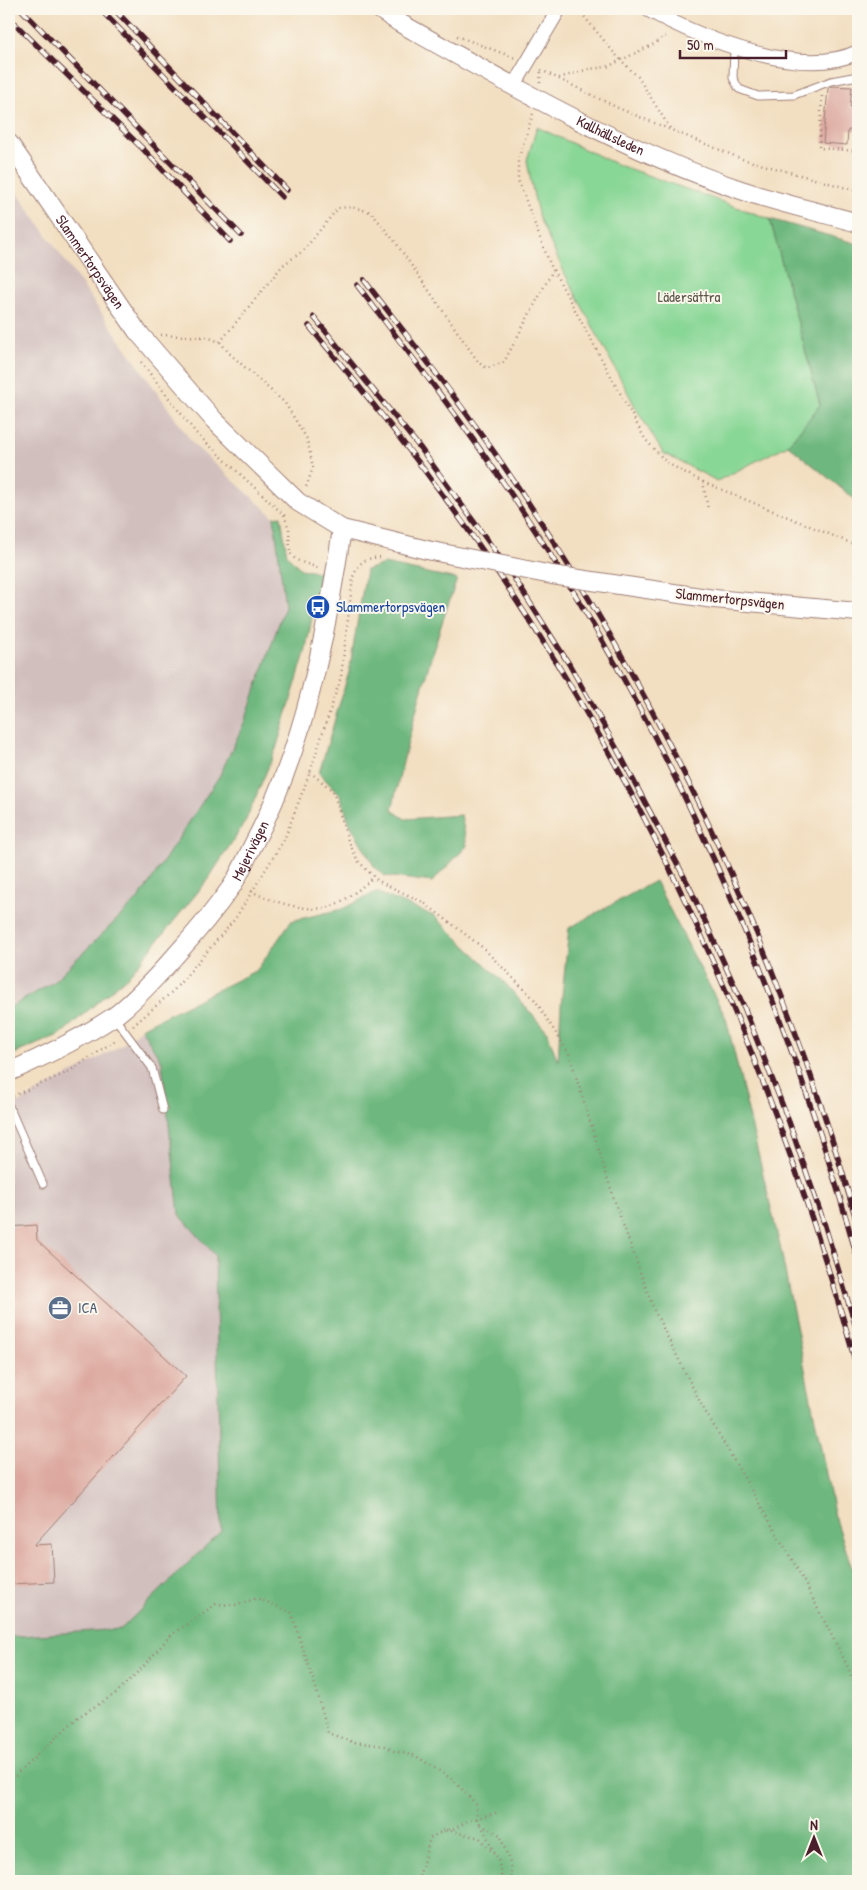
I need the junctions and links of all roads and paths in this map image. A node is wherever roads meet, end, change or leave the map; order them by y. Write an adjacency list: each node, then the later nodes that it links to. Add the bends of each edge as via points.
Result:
1 (379, 9): 14 (street, Kallhällsleden)
2 (558, 9): 10 (street)
3 (578, 9): 9 (path)
4 (647, 9): 5 (street)
5 (683, 26): 7 (street); 9 (path)
6 (450, 33): 10 (path)
7 (734, 48): 8 (street, via 773,58 824,61); 13 (lane, via 733,78 739,89 758,96 794,96)
8 (858, 52)
9 (621, 60): 12 (path, via 607,67 589,68); 16 (path, via 638,77)
10 (527, 63): 12 (path); 14 (street)
11 (858, 76): 13 (lane)
12 (558, 78): 16 (path)
13 (823, 84): 18 (path, via 819,148)
14 (513, 87): 15 (street, Kallhällsleden)
15 (537, 100): 20 (street, Kallhällsleden, via 640,150 741,190); 21 (path, via 518,160 518,180)
16 (672, 131): 19 (path, via 742,159)
17 (9, 143): 22 (street, Slammertorpsvägen)
18 (858, 151)
19 (858, 190)
20 (858, 223)
21 (553, 270): 23 (path, via 504,362 487,368 479,363 371,212 352,207 338,208 303,250 283,265); 24 (path, via 645,439 667,462)
22 (137, 331): 23 (path, via 207,337); 25 (street, Slammertorpsvägen, via 214,420)
23 (220, 342): 25 (path, via 285,403 307,439 313,468)
24 (703, 482): 26 (path); 28 (path)
25 (298, 502): 27 (street, Slammertorpsvägen)
26 (708, 509)
27 (342, 530): 30 (street, Slammertorpsvägen, bridge, via 552,575 714,599); 32 (street, Mejerivägen, via 327,621 285,776)
28 (858, 546)
29 (388, 556): 31 (path, via 370,557 359,564 353,577 342,677 310,772 333,791 358,861)
30 (858, 612)
31 (374, 877): 32 (path, via 361,889 328,907 299,907); 38 (path, via 423,902 482,947 534,1000 569,1054 615,1202 654,1310 701,1404 798,1570 850,1671)
32 (233, 884): 33 (street, Mejerivägen, via 153,980)
33 (114, 1016): 34 (street, Mejerivägen, via 56,1051); 36 (lane, via 152,1068)
34 (9, 1072)
35 (9, 1106): 37 (lane)
36 (163, 1110)
37 (43, 1184)
38 (858, 1706)
39 (9, 1784): 41 (path, via 78,1717 115,1694 170,1636 216,1604 238,1605 257,1598 291,1612 328,1733 416,1756 452,1779 476,1804)
40 (498, 1812): 41 (path)
41 (477, 1819): 42 (path); 43 (path)
42 (481, 1824): 44 (path); 47 (path, via 500,1835 510,1863)
43 (445, 1830): 44 (path, via 480,1838); 45 (path, via 430,1838)
44 (498, 1859): 46 (path)
45 (418, 1881)
46 (502, 1881)
47 (512, 1881)

